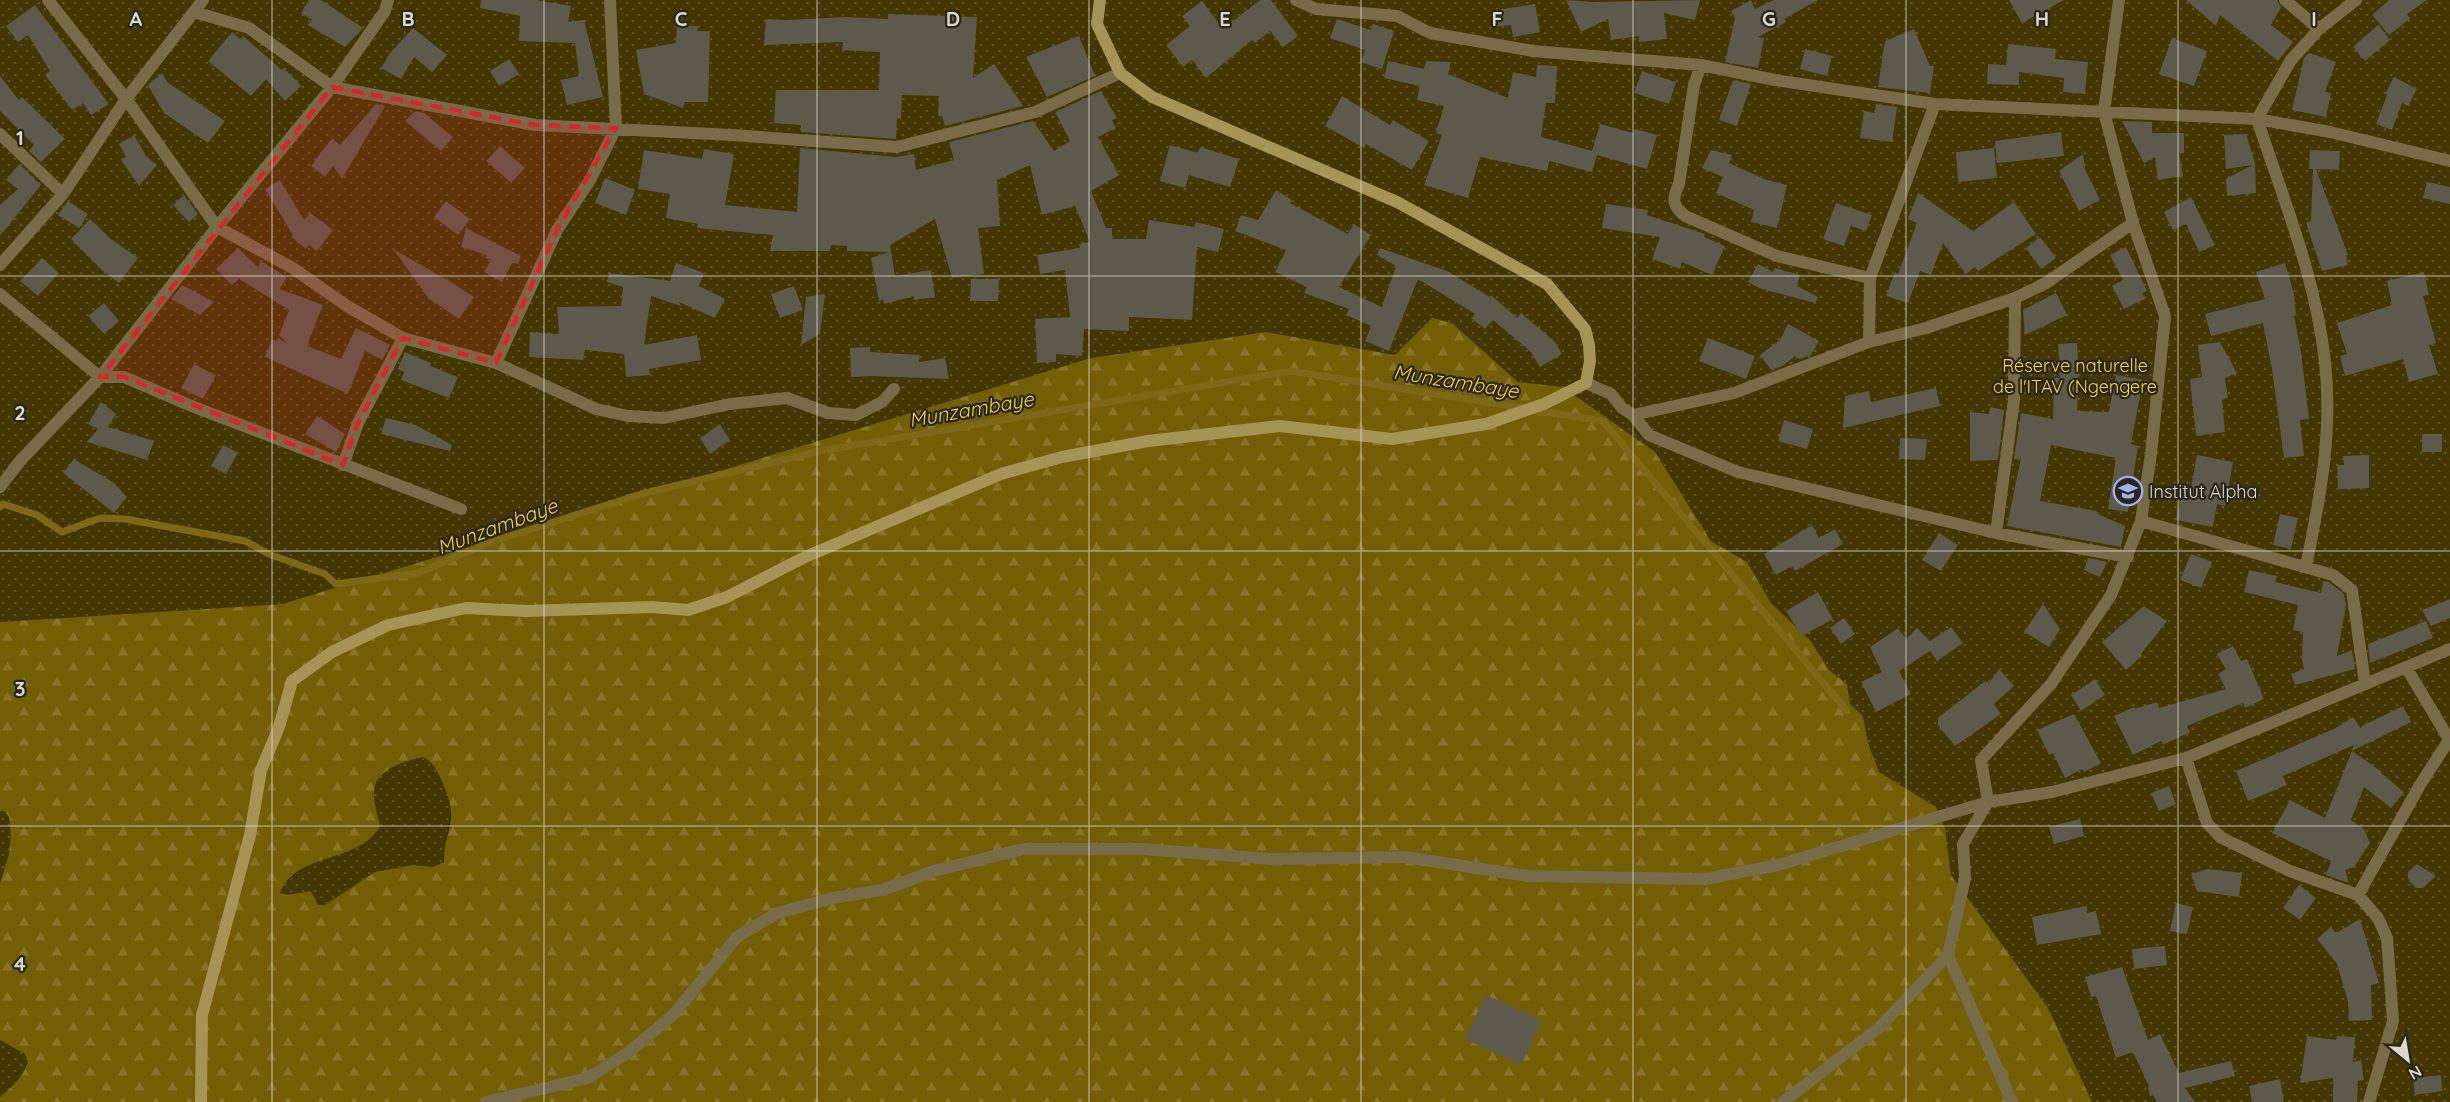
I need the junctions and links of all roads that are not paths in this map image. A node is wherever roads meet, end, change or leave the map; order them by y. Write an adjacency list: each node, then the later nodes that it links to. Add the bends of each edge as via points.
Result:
1 (48, 0): 15 (street)
2 (203, 0): 10 (street)
3 (388, 0): 14 (street, via 385,11)
4 (610, 0): 19 (street)
5 (1100, 0): 13 (street, via 1097,24)
6 (1296, 0): 12 (street, via 1316,9 1397,16 1430,33 1533,51)
7 (2119, 0): 17 (street)
8 (2285, 0): 11 (street)
9 (2356, 0): 11 (street)
10 (194, 12): 14 (street, via 249,28); 15 (street)
11 (2319, 29): 18 (street, via 2291,60)
12 (1701, 65): 16 (street); 26 (street, via 1694,85 1679,184 1673,197 1675,207 1684,216 1777,256)
13 (1120, 73): 19 (street, via 1035,112 897,147); 33 (street, via 1152,97 1397,202 1547,284 1585,329 1590,361)
14 (332, 87): 19 (street, via 535,125); 24 (street)
15 (126, 99): 22 (street); 24 (street)
16 (1935, 104): 17 (street); 26 (street)
17 (2104, 112): 18 (street); 23 (street)
18 (2257, 119): 21 (street); 42 (street, via 2315,300 2325,362 2327,437)
19 (616, 128): 31 (street, via 590,180 557,230)
20 (0, 134): 22 (street)
21 (2450, 161)
22 (63, 194): 25 (street)
23 (2133, 223): 28 (street, via 2046,283); 39 (street, via 2165,316)
24 (217, 227): 29 (street, via 291,267); 32 (street)
25 (0, 265)
26 (1870, 278): 30 (street)
27 (0, 294): 32 (street)
28 (2014, 298): 30 (street, via 1926,328); 40 (street, via 2014,400)
29 (403, 338): 31 (street); 36 (street, via 358,423)
30 (1869, 342): 35 (street, via 1734,393)
31 (496, 363): 34 (street, via 596,409 628,416 664,418 730,404 788,398 828,413 856,415 882,402)
32 (100, 377): 36 (street, via 124,377); 37 (street)
33 (1586, 382): 35 (street, via 1611,394); 51 (street, via 1544,404 1486,424 1392,439 1280,426 1148,441 1062,457 1001,474 806,557 727,597 688,610 466,608 388,625 333,652 292,681 279,728 261,770 250,835 202,1015)
34 (894, 389)
35 (1633, 415): 40 (street, via 1649,435 1738,472)
36 (343, 465): 38 (street)
37 (0, 487)
38 (461, 509)
39 (2141, 521): 41 (street); 42 (street)
40 (1996, 533): 41 (street)
41 (2128, 557): 48 (street, via 2111,595 2051,684 1981,760)
42 (2306, 566): 45 (street, via 2333,575 2352,590)
43 (2450, 649): 44 (street)
44 (2406, 668): 45 (street); 46 (street)
45 (2365, 684): 47 (street)
46 (2450, 741): 49 (street, via 2420,785)
47 (2186, 758): 48 (street, via 2052,792); 49 (street, via 2207,823 2220,837 2290,871)
48 (1988, 802): 50 (street, via 1963,844 1965,878); 52 (street, via 1778,865 1705,879 1528,876 1405,857 1273,859 1142,849 1023,849 934,871 882,890 777,913 737,937 674,1014 629,1052 588,1078)
49 (2358, 895): 55 (street, via 2378,918 2387,938 2393,1021)
50 (1948, 955): 53 (street, via 1880,1027); 54 (street)
51 (201, 1102)
52 (486, 1102)
53 (1782, 1102)
54 (2012, 1102)
55 (2368, 1102)

